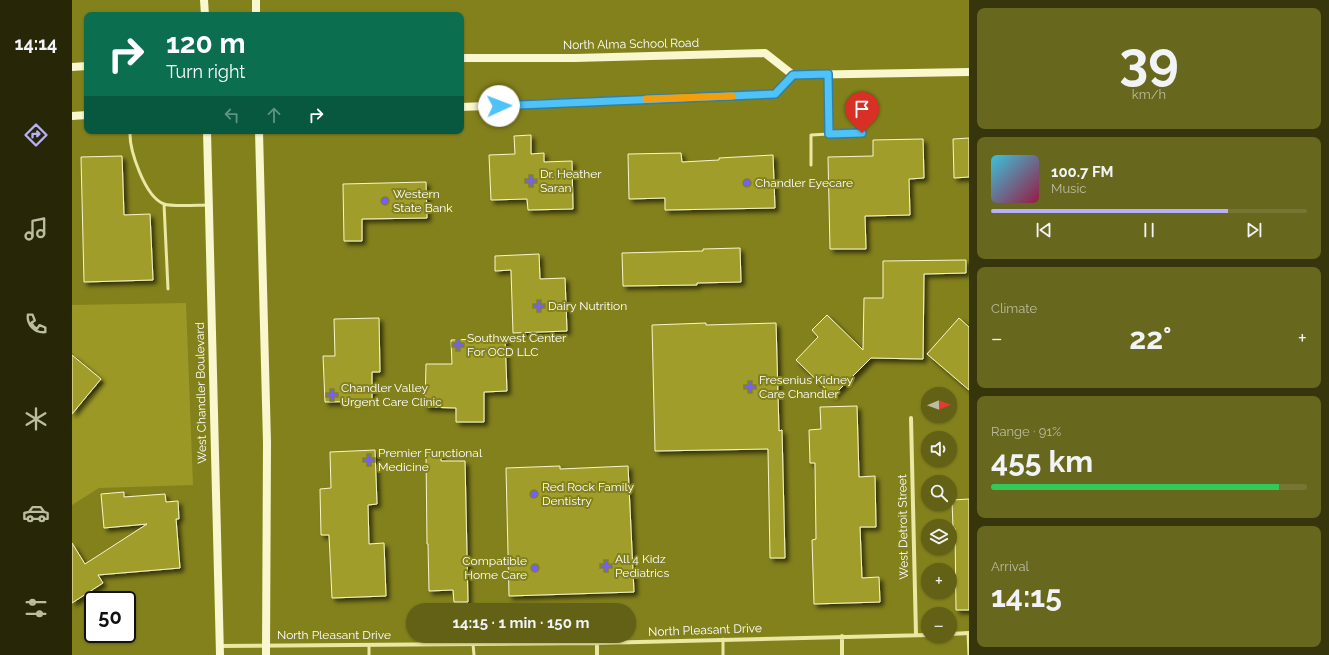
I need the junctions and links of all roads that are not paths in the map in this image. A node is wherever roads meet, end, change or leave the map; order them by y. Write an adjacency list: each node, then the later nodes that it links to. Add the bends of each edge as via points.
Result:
1 (204, 0): 3 (main road)
2 (256, 0): 4 (main road)
3 (204, 12)
4 (256, 12)
5 (464, 58): 10 (main road, North Alma School Road, via 575,58 765,52)
6 (84, 66): 7 (main road)
7 (72, 67)
8 (969, 72): 9 (main road)
9 (828, 74): 10 (main road); 18 (lane)
10 (793, 75): 11 (main road, via 775,94)
11 (464, 107)
12 (84, 115): 13 (main road)
13 (72, 116)
14 (862, 133): 18 (lane)
15 (130, 134): 20 (lane, via 130,143 148,192)
16 (207, 134): 21 (main road, West Chandler Boulevard)
17 (259, 134): 35 (main road, via 266,443)
18 (829, 134): 19 (lane, via 811,135)
19 (811, 165)
20 (164, 204): 21 (lane); 22 (lane)
21 (208, 205): 34 (main road, West Chandler Boulevard)
22 (168, 289)
23 (911, 418): 26 (street, West Detroit Street)
24 (969, 633): 25 (street); 43 (lane)
25 (957, 634)
26 (916, 635): 27 (street, North Pleasant Drive); 28 (street, North Pleasant Drive)
27 (921, 635)
28 (842, 636): 29 (street, North Pleasant Drive); 42 (street)
29 (723, 640): 30 (street, North Pleasant Drive); 41 (lane)
30 (636, 642)
31 (597, 643): 32 (street, North Pleasant Drive); 40 (street)
32 (473, 644): 33 (street, North Pleasant Drive); 39 (lane)
33 (369, 645): 35 (street, North Pleasant Drive); 38 (lane)
34 (220, 646): 35 (street, North Pleasant Drive); 36 (main road, West Chandler Boulevard)
35 (266, 646): 37 (main road)
36 (220, 655)
37 (266, 655)
38 (369, 655)
39 (474, 655)
40 (597, 655)
41 (724, 655)
42 (842, 655)
43 (969, 655)

